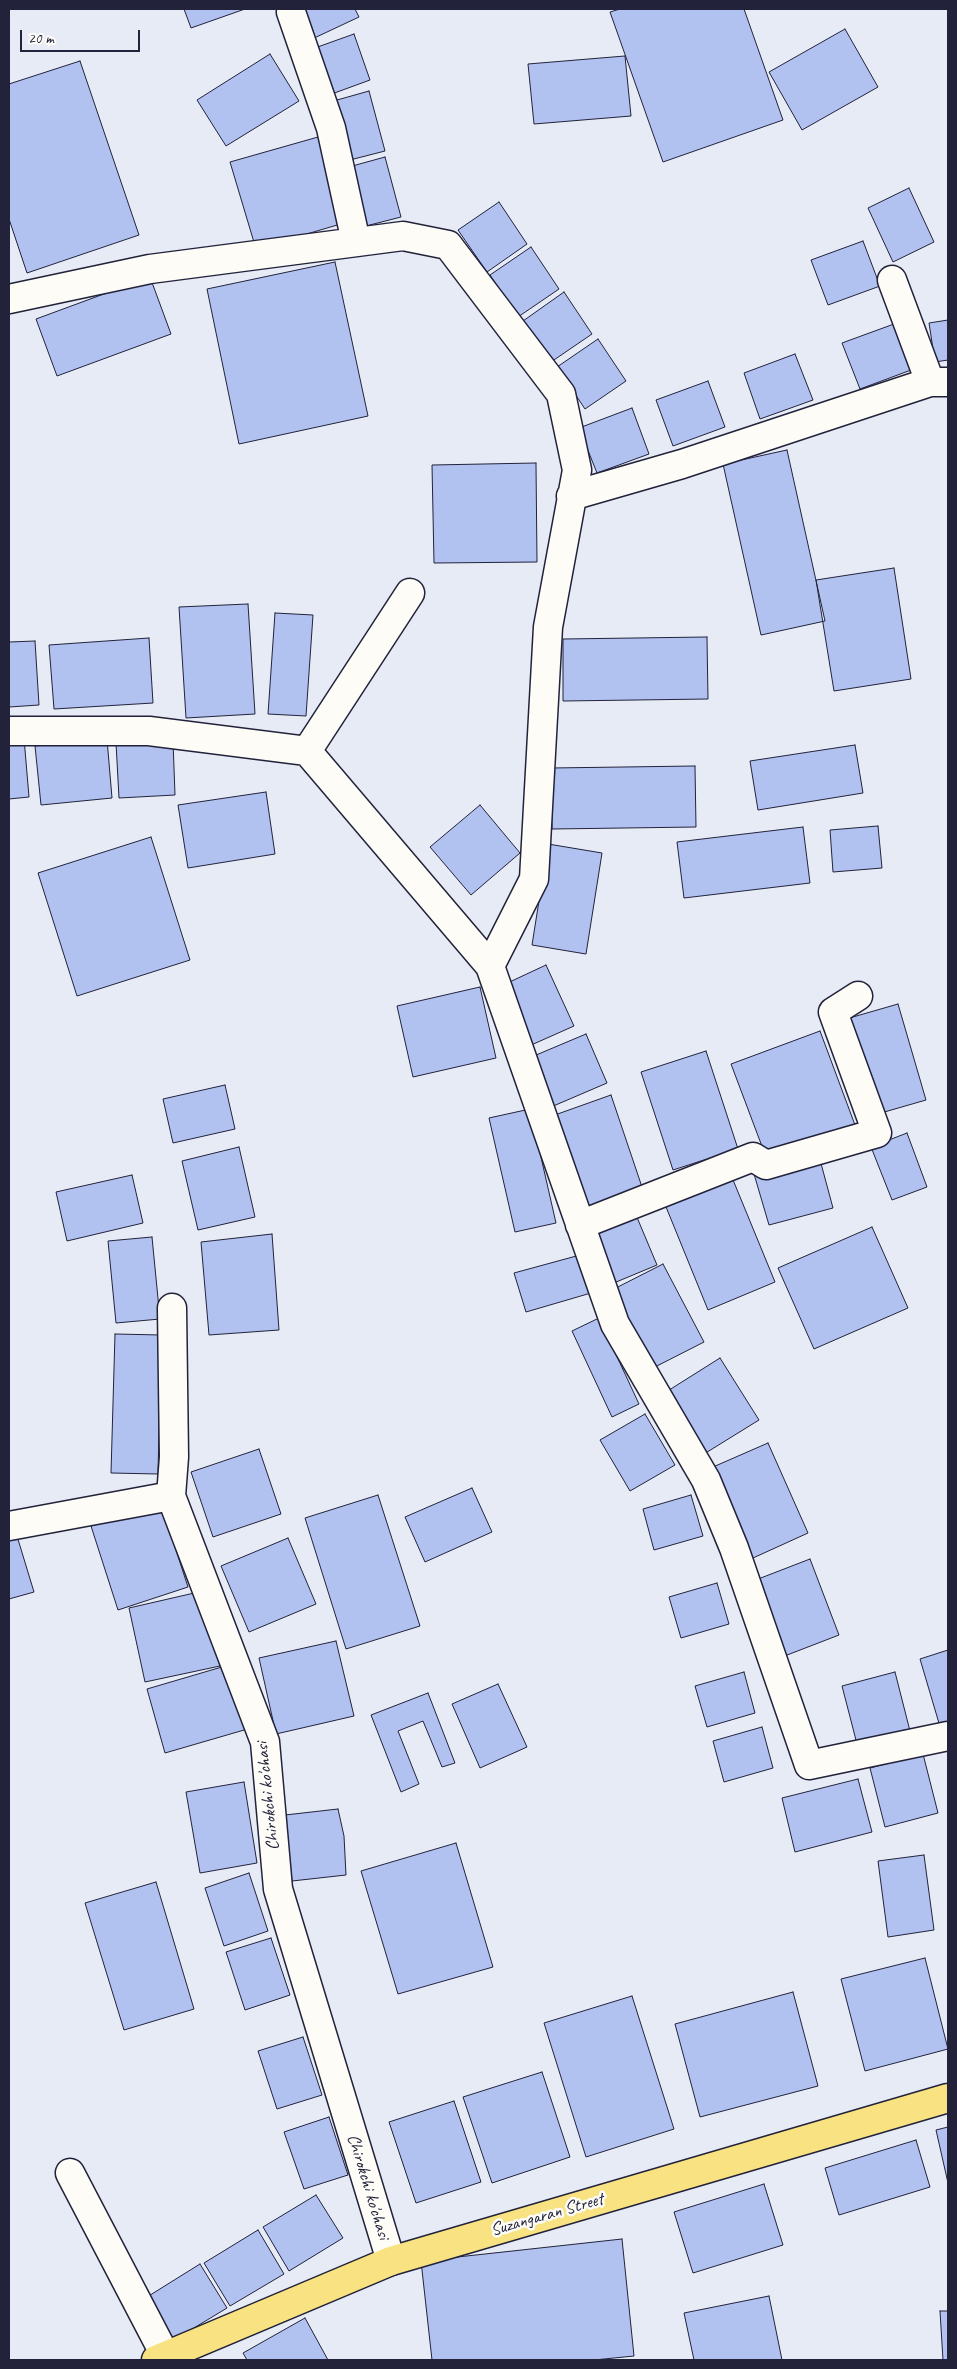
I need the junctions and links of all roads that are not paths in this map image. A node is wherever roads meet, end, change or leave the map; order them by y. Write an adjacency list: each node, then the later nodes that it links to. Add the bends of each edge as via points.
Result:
1 (291, 12): 2 (street, via 331,128)
2 (356, 242): 4 (street, via 150,269); 6 (street, via 403,236 448,245 562,394 577,470)
3 (892, 280): 5 (street)
4 (9, 299)
5 (939, 382): 6 (street)
6 (571, 496): 10 (street, via 548,627 534,879)
7 (410, 593): 9 (street)
8 (9, 731): 9 (street, via 149,731)
9 (307, 751): 10 (street)
10 (490, 966): 12 (street)
11 (858, 996): 12 (street, via 833,1012 877,1133 766,1165 753,1157)
12 (580, 1225): 16 (street, via 615,1324 706,1480 734,1548 809,1765)
13 (172, 1308): 14 (street, via 174,1457)
14 (171, 1496): 15 (street); 19 (street, Chirokchi ko'chasi, via 265,1742 278,1889)
15 (9, 1526)
16 (948, 1736)
17 (948, 2098): 19 (main road, Suzangaran Street)
18 (70, 2173): 20 (street)
19 (391, 2261): 20 (main road, Suzangaran Street)
20 (160, 2358)

